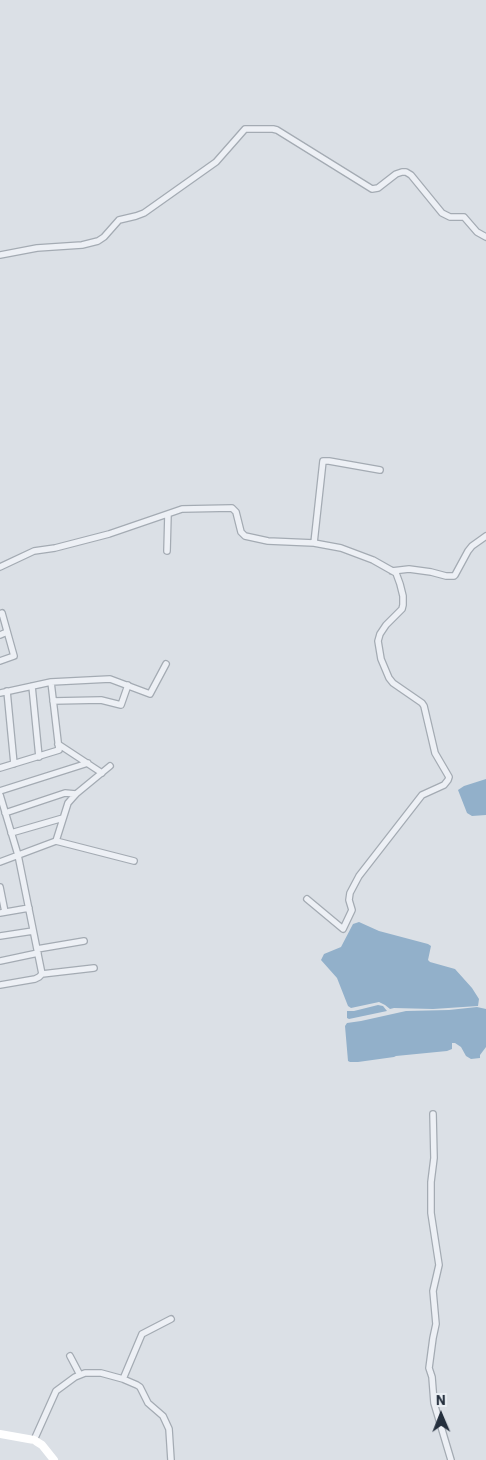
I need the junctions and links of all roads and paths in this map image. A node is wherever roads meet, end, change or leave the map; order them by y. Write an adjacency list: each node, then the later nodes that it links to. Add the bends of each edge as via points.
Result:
1 (486, 237): 2 (street, via 464,217 450,217 442,213 406,172 396,174 372,190 277,130 245,129 216,162 144,212 118,220 98,241)
2 (0, 255)
3 (380, 470): 6 (street, via 322,461)
4 (168, 514): 6 (street, via 182,510 232,508 245,536 268,541); 7 (street); 8 (street, via 109,534 34,551)
5 (486, 536): 9 (street, via 472,546 454,576 409,569)
6 (314, 543): 9 (street, via 359,554)
7 (167, 551)
8 (0, 567)
9 (392, 571): 40 (street, via 400,584 403,605 380,634 381,659 393,683 424,706 435,753 449,777 444,785 422,795 359,876 350,894 352,910 343,929)
10 (0, 614): 11 (street)
11 (7, 632): 12 (street); 13 (street, via 14,656)
12 (0, 635)
13 (0, 661)
14 (166, 664): 16 (street, via 150,694)
15 (51, 682): 16 (street, via 110,679); 17 (street); 20 (street)
16 (128, 685): 20 (street, via 121,705 101,700)
17 (32, 686): 18 (street); 22 (street)
18 (7, 691): 19 (street); 24 (street)
19 (0, 693)
20 (53, 701): 21 (street)
21 (58, 744): 22 (street, via 59,750); 23 (street)
22 (39, 757): 24 (street)
23 (88, 763): 27 (street); 28 (street)
24 (14, 764): 26 (street)
25 (110, 766): 27 (street)
26 (0, 768)
27 (102, 773): 29 (street)
28 (0, 791)
29 (76, 794): 32 (street, via 65,793); 33 (street)
30 (0, 795): 31 (street)
31 (1, 803): 32 (street)
32 (5, 813): 34 (street)
33 (62, 818): 34 (street); 35 (street)
34 (11, 833): 36 (street)
35 (56, 841): 36 (street); 37 (street)
36 (18, 855): 38 (street); 41 (street)
37 (134, 860)
38 (0, 862)
39 (0, 887): 42 (street)
40 (307, 899)
41 (28, 908): 42 (street); 43 (street)
42 (2, 912)
43 (33, 931): 44 (street); 46 (street)
44 (0, 936)
45 (84, 941): 46 (street)
46 (37, 951): 47 (street); 49 (street)
47 (0, 962)
48 (94, 968): 49 (street)
49 (42, 974): 50 (street, via 40,978)
50 (0, 985)
51 (433, 1114): 60 (street, via 430,1213 440,1265 434,1291 436,1324 429,1368 434,1403)
52 (171, 1319): 55 (street, via 142,1334)
53 (70, 1356): 54 (street)
54 (80, 1375): 55 (street, via 94,1372); 57 (street, via 56,1391)
55 (123, 1379): 59 (street, via 140,1387 148,1403 163,1416 169,1429)
56 (0, 1434): 57 (main road)
57 (34, 1440): 58 (main road)
58 (54, 1460)
59 (171, 1460)
60 (452, 1460)

